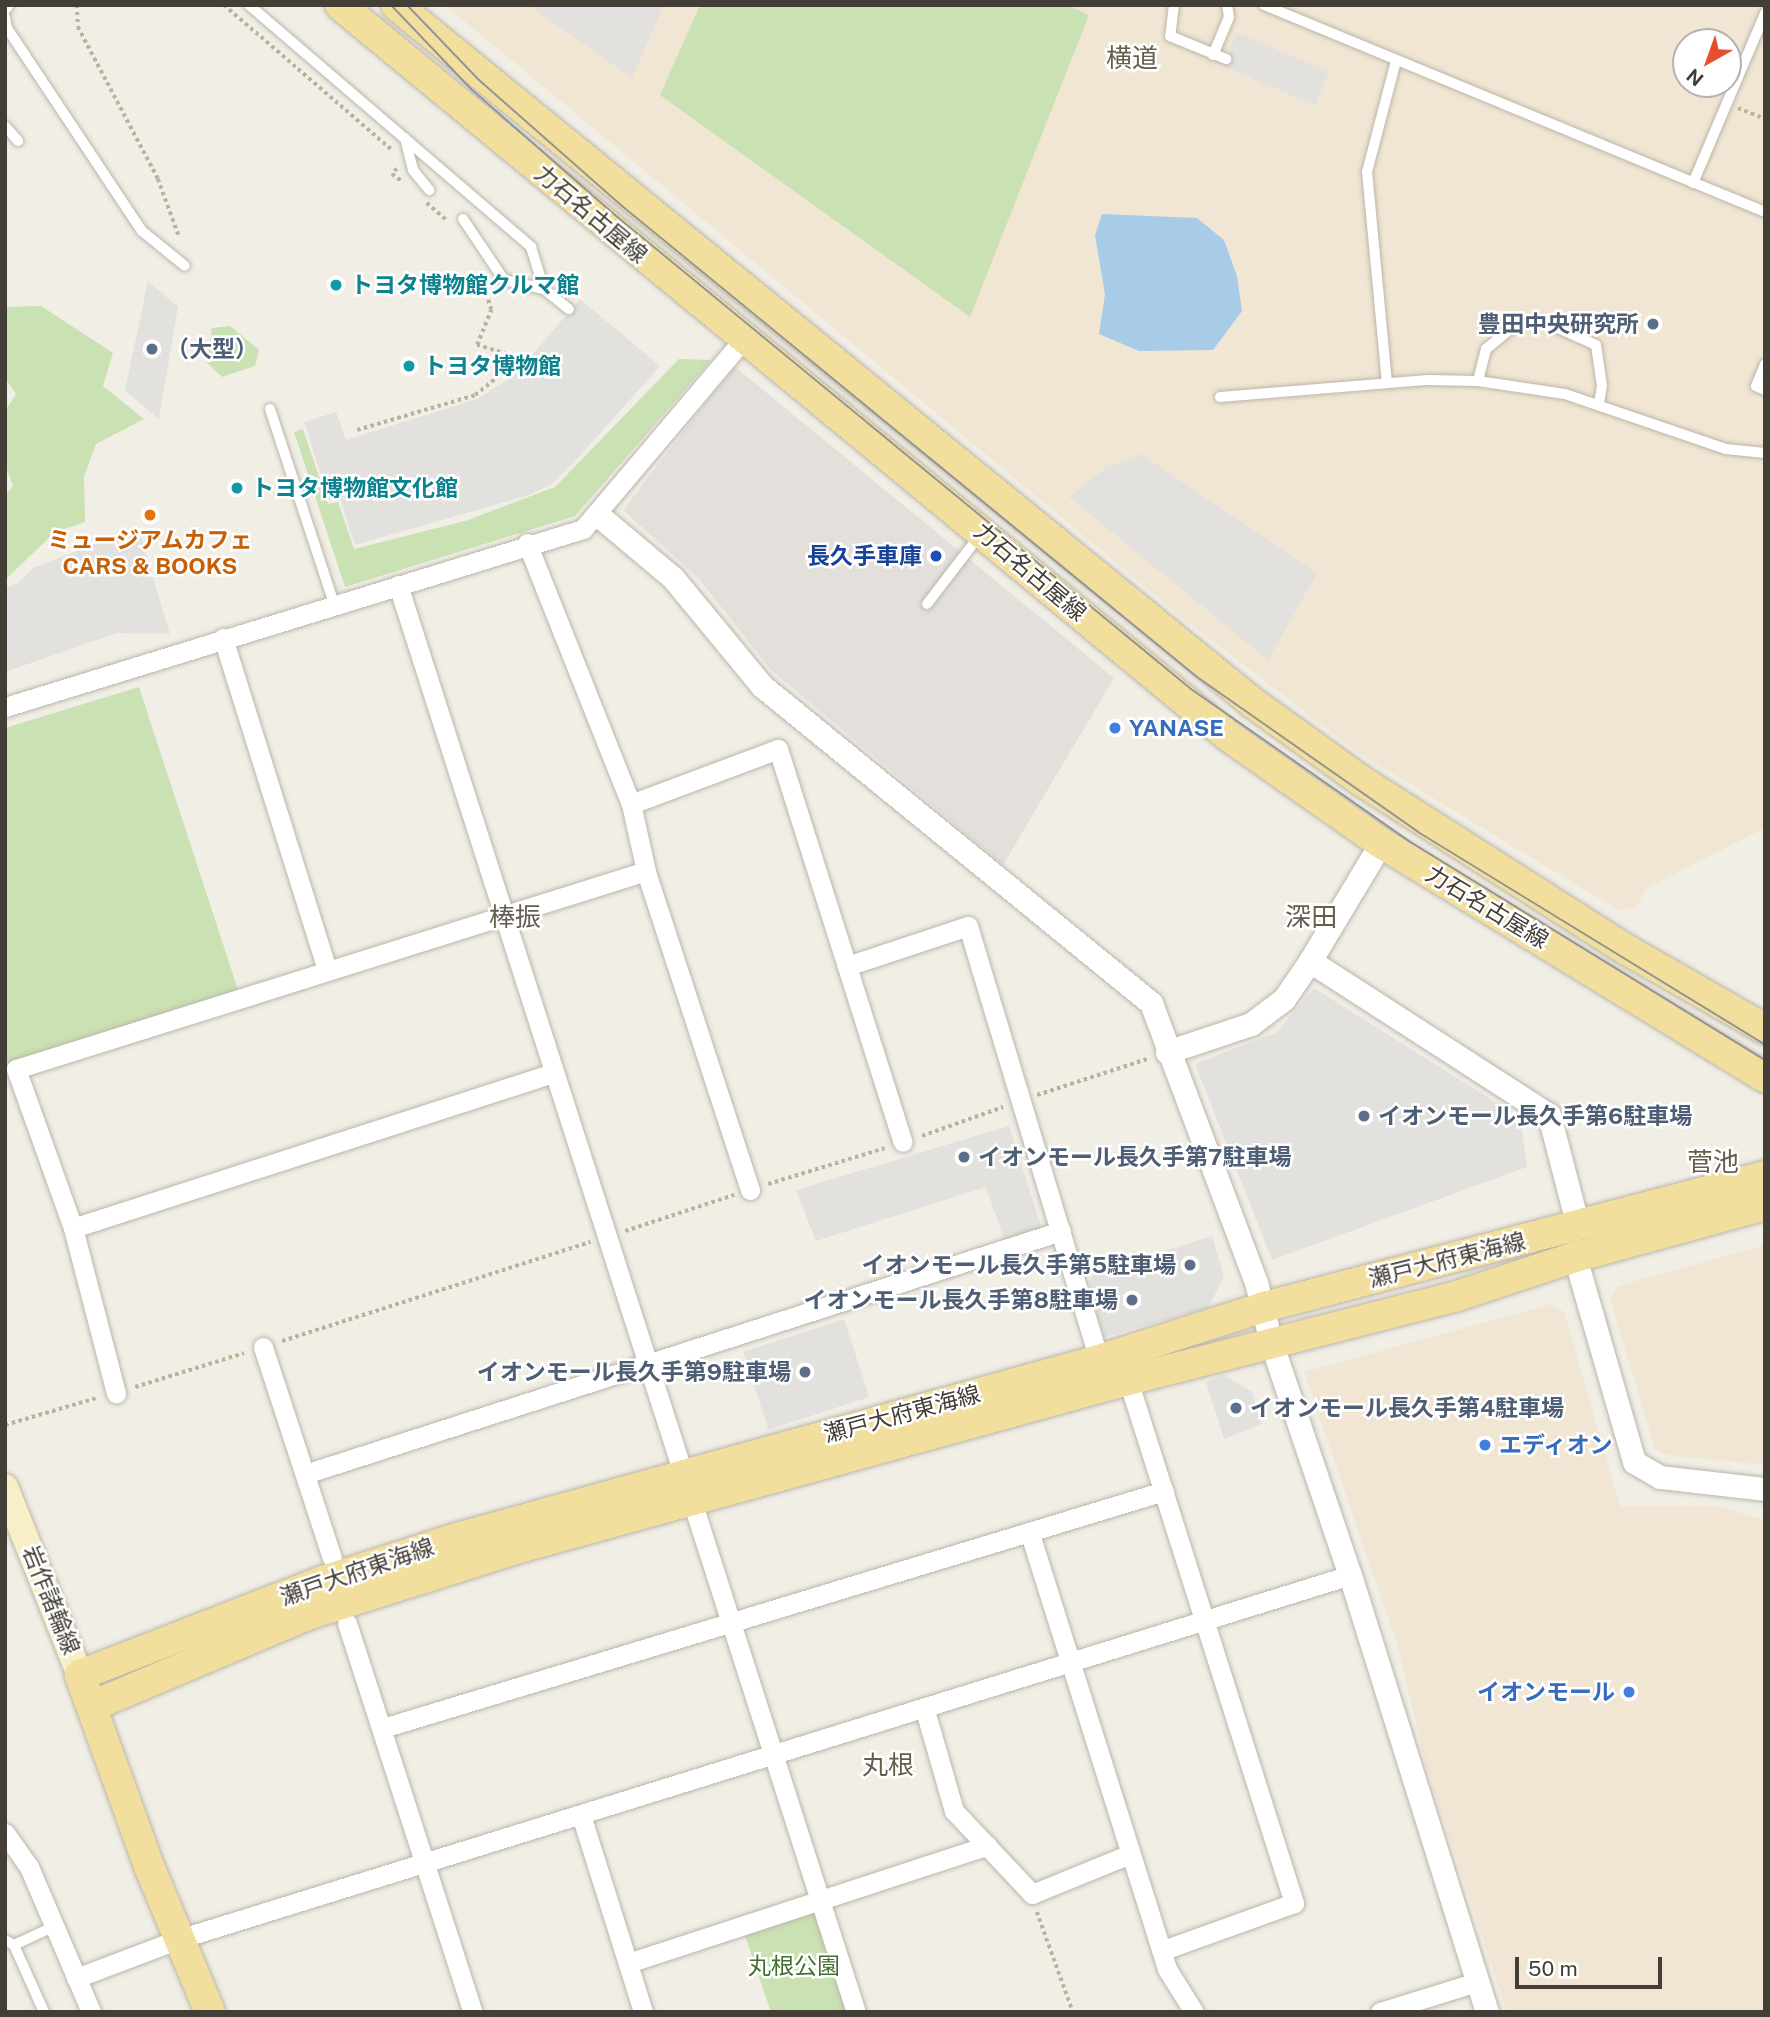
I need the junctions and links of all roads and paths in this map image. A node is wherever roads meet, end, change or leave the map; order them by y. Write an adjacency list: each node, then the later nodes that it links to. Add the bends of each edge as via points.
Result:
1 (9, 5): 10 (lane)
2 (77, 5): 30 (path, via 78,27 158,178)
3 (224, 5): 22 (path)
4 (249, 5): 20 (lane)
5 (340, 5): 35 (main road, 力石名古屋線)
6 (396, 5): 60 (main road, 力石名古屋線, via 1253,703 1363,782 1627,950)
7 (1174, 5): 14 (lane, via 1170,36)
8 (1227, 5): 14 (lane, via 1229,17)
9 (1264, 5): 11 (lane)
10 (5, 10)
11 (1286, 10): 16 (lane)
12 (1765, 13): 17 (lane)
13 (5, 17): 31 (lane, via 7,28 142,231)
14 (1213, 55): 15 (lane)
15 (1226, 59)
16 (1396, 61): 24 (lane); 38 (lane, via 1367,172)
17 (1726, 103): 18 (path); 24 (lane)
18 (1765, 119)
19 (5, 126): 21 (lane)
20 (404, 138): 26 (lane, via 413,170); 33 (lane, via 531,247)
21 (18, 141)
22 (395, 152)
23 (405, 161): 25 (path, via 392,174)
24 (1693, 183): 28 (lane)
25 (411, 189)
26 (429, 190)
27 (420, 197): 29 (path)
28 (1765, 212)
29 (460, 224): 33 (lane, via 504,280)
30 (179, 236)
31 (185, 266)
32 (478, 268): 43 (path, via 491,310 477,345 520,359 475,395)
33 (544, 289): 34 (lane)
34 (569, 309)
35 (743, 340): 45 (street); 46 (main road, 力石名古屋線)
36 (1765, 364): 39 (lane, via 1756,386)
37 (1478, 381): 38 (lane); 41 (lane); 41 (lane, via 1486,349 1518,323 1542,321 1596,345 1602,386)
38 (1387, 383): 40 (lane)
39 (1765, 390)
40 (1220, 397)
41 (1599, 403): 44 (lane, via 1726,449)
42 (270, 409): 49 (lane)
43 (357, 430)
44 (1765, 453)
45 (598, 514): 47 (street, via 583,529); 61 (street, via 673,578 762,686 1151,1003)
46 (983, 532): 50 (lane); 54 (main road, 力石名古屋線, via 1217,727)
47 (527, 543): 48 (street); 53 (street)
48 (398, 585): 49 (street); 56 (street)
49 (334, 604): 51 (street)
50 (927, 604)
51 (223, 638): 52 (street); 59 (street)
52 (5, 707)
53 (631, 804): 55 (street); 58 (street, via 778,749)
54 (1381, 843): 57 (street); 63 (main road, 力石名古屋線)
55 (646, 870): 56 (street); 66 (street)
56 (505, 912): 59 (street); 62 (street)
57 (1310, 961): 61 (street, via 1284,999 1251,1024); 68 (street, via 1549,1115)
58 (847, 967): 64 (street); 70 (street, via 968,926)
59 (327, 969): 69 (street, via 16,1069)
60 (1765, 1029)
61 (1167, 1052): 72 (street)
62 (552, 1073): 69 (street); 76 (street)
63 (1765, 1077)
64 (903, 1142)
65 (1765, 1176): 68 (main road, 瀬戸大府東海線)
66 (750, 1190)
67 (1765, 1205): 71 (main road, 瀬戸大府東海線)
68 (1578, 1226): 72 (main road, 瀬戸大府東海線)
69 (73, 1228): 78 (street)
70 (1060, 1231): 75 (street); 76 (street)
71 (1575, 1257): 73 (main road, 瀬戸大府東海線, via 1454,1297); 82 (street, via 1634,1462 1660,1477)
72 (1264, 1307): 73 (street); 75 (main road, 瀬戸大府東海線)
73 (1271, 1342): 77 (main road, 瀬戸大府東海線); 87 (street)
74 (263, 1347): 80 (street)
75 (1099, 1360): 79 (main road, 瀬戸大府東海線)
76 (649, 1364): 79 (street); 80 (street)
77 (1128, 1380): 83 (street); 84 (main road, 瀬戸大府東海線)
78 (116, 1393)
79 (682, 1473): 84 (street); 92 (main road, 瀬戸大府東海線, via 320,1582)
80 (305, 1474): 86 (street)
81 (5, 1487): 92 (main road, 岩作諸輪線)
82 (1765, 1489)
83 (1164, 1491): 85 (street); 88 (street)
84 (692, 1503): 90 (street); 93 (main road, 瀬戸大府東海線, via 526,1546 310,1614)
85 (1030, 1534): 90 (street); 91 (street)
86 (332, 1558)
87 (1350, 1576): 88 (street); 110 (street)
88 (1205, 1619): 91 (street); 107 (street, via 1294,1903)
89 (347, 1623): 95 (street)
90 (733, 1625): 95 (street); 96 (street)
91 (1068, 1662): 94 (street); 100 (street)
92 (80, 1675): 93 (main road)
93 (92, 1706): 105 (main road, via 145,1854)
94 (924, 1707): 96 (street); 99 (street, via 954,1811)
95 (383, 1728): 101 (street)
96 (775, 1754): 97 (street); 103 (street)
97 (581, 1815): 101 (street); 108 (street)
98 (5, 1833): 104 (street, via 29,1867)
99 (988, 1846): 102 (street); 103 (street)
100 (1130, 1854): 102 (street); 107 (street)
101 (427, 1861): 105 (street); 114 (street)
102 (1032, 1894): 117 (path)
103 (819, 1902): 108 (street); 116 (street)
104 (55, 1926): 106 (lane); 109 (street)
105 (182, 1938): 109 (street); 113 (main road)
106 (9, 1942): 111 (lane)
107 (1161, 1951): 118 (street)
108 (628, 1962): 115 (street)
109 (76, 1978): 112 (street)
110 (1477, 1982): 119 (street); 120 (street)
111 (44, 2012)
112 (91, 2012)
113 (210, 2012)
114 (473, 2012)
115 (643, 2012)
116 (856, 2012)
117 (1073, 2012)
118 (1194, 2012)
119 (1380, 2012)
120 (1486, 2012)

